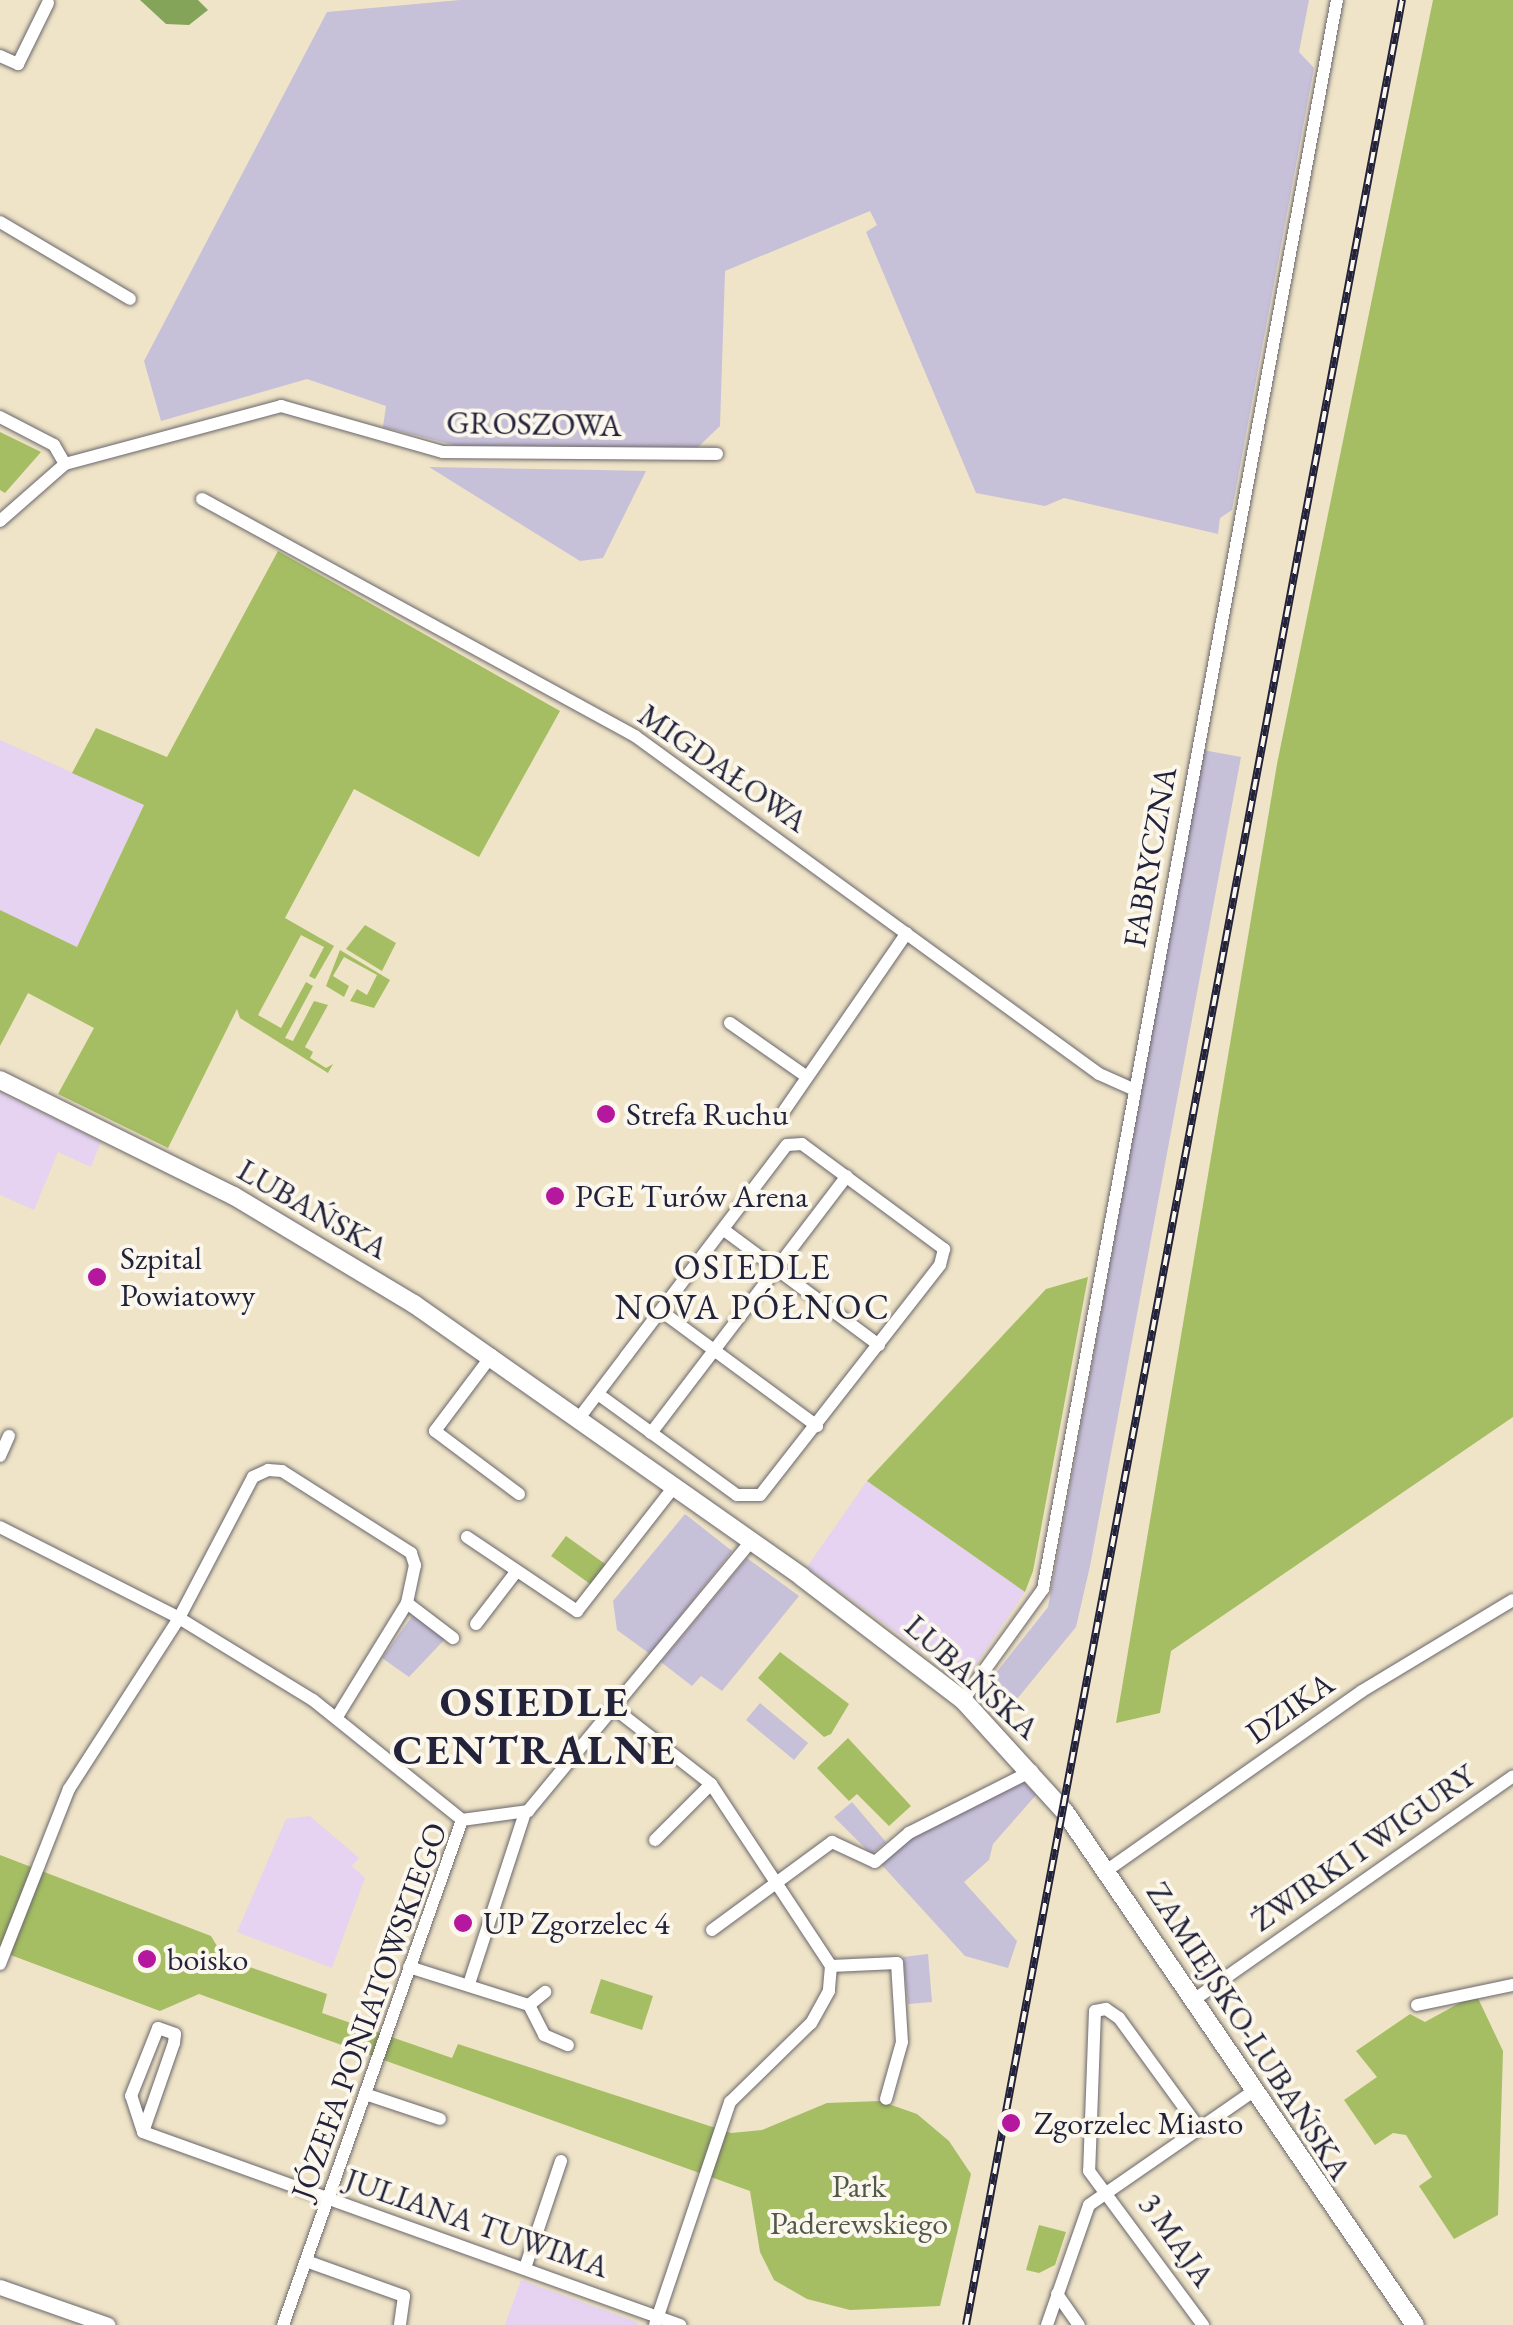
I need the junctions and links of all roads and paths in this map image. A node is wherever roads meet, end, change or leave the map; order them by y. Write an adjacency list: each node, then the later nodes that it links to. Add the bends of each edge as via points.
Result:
1 (1337, 0): 15 (street, FABRYCZNA)
2 (48, 3): 3 (street, via 18,64)
3 (0, 56)
4 (0, 222): 5 (street)
5 (130, 299)
6 (0, 416): 8 (street, via 54,446)
7 (717, 454): 8 (street, GROSZOWA, via 442,452 281,406)
8 (65, 464): 10 (street)
9 (202, 500): 11 (street, MIGDAŁOWA, via 636,736)
10 (0, 521)
11 (908, 933): 13 (street); 15 (street, MIGDAŁOWA, via 1099,1074)
12 (730, 1022): 13 (street)
13 (807, 1077): 16 (street)
14 (0, 1080): 23 (main road, LUBAŃSKA, via 234,1196)
15 (1135, 1090): 41 (street, FABRYCZNA, via 1043,1589)
16 (784, 1111)
17 (848, 1176): 18 (street, via 802,1144 783,1149); 19 (street); 21 (street, via 944,1250 940,1265)
18 (724, 1230): 19 (street); 20 (street)
19 (776, 1269): 21 (street); 22 (street)
20 (661, 1310): 22 (street); 24 (street)
21 (878, 1345): 26 (street)
22 (714, 1350): 26 (street); 27 (street)
23 (492, 1354): 25 (main road, LUBAŃSKA); 31 (street, via 436,1432)
24 (598, 1394): 25 (street); 27 (street)
25 (580, 1418): 30 (main road, LUBAŃSKA)
26 (816, 1426): 27 (street, via 766,1492 751,1498 737,1495)
27 (651, 1433)
28 (8, 1436): 29 (street)
29 (0, 1456)
30 (674, 1487): 34 (main road, LUBAŃSKA); 35 (street, via 577,1612)
31 (519, 1494)
32 (0, 1527): 38 (street)
33 (467, 1537): 35 (street)
34 (751, 1542): 41 (main road, LUBAŃSKA); 42 (street)
35 (516, 1572): 39 (street)
36 (1513, 1600): 50 (street, DZIKA, via 1362,1691)
37 (407, 1603): 38 (street, via 416,1574 412,1553 282,1471 268,1470 253,1476); 40 (street); 43 (street)
38 (178, 1618): 43 (street); 53 (street, via 69,1789)
39 (476, 1624)
40 (453, 1638)
41 (963, 1700): 44 (main road, LUBAŃSKA)
42 (616, 1708): 46 (street); 47 (street)
43 (338, 1715): 48 (street)
44 (1032, 1772): 50 (main road, ZAMIEJSKO-LUBAŃSKA); 51 (street, via 909,1833 875,1862 832,1842)
45 (1513, 1776): 59 (street, ŻWIRKI I WIGURY)
46 (711, 1784): 49 (street); 51 (street)
47 (525, 1813): 48 (street, JÓZEFA PONIATOWSKIEGO); 56 (street)
48 (462, 1820): 55 (street, JÓZEFA PONIATOWSKIEGO)
49 (655, 1840)
50 (1106, 1871): 59 (main road, ZAMIEJSKO-LUBAŃSKA)
51 (779, 1882): 52 (street); 54 (street)
52 (712, 1930)
53 (0, 1964)
54 (831, 1966): 65 (street, via 898,1964 902,2042); 76 (street, via 829,1991 811,2023 730,2102)
55 (408, 1967): 56 (street); 64 (street, JÓZEFA PONIATOWSKIEGO)
56 (469, 1984): 60 (street)
57 (1513, 1985): 61 (street)
58 (545, 1992): 60 (street)
59 (1195, 1999): 63 (main road, ZAMIEJSKO-LUBAŃSKA)
60 (529, 2005): 62 (street, via 544,2036)
61 (1417, 2005)
62 (568, 2044)
63 (1254, 2090): 67 (street); 84 (main road, ZAMIEJSKO-LUBAŃSKA)
64 (366, 2094): 66 (street); 71 (street, JÓZEFA PONIATOWSKIEGO)
65 (886, 2099)
66 (440, 2119)
67 (1199, 2128): 70 (street); 70 (street, via 1119,2018 1106,2009 1095,2012 1088,2171)
68 (143, 2132): 68 (street, via 174,2043 167,2028 152,2034 131,2096); 71 (street, JULIANA TUWIMA)
69 (562, 2161): 73 (street)
70 (1102, 2192): 75 (street, via 1075,2231); 83 (street, 3 MAJA, via 1118,2204)
71 (328, 2200): 72 (street, JÓZEFA PONIATOWSKIEGO); 73 (street, JULIANA TUWIMA)
72 (306, 2262): 78 (street, JÓZEFA PONIATOWSKIEGO); 79 (street, via 404,2296)
73 (525, 2268): 76 (street, JULIANA TUWIMA)
74 (0, 2287): 77 (street)
75 (1056, 2294): 81 (street); 82 (street)
76 (655, 2320): 80 (street, JULIANA TUWIMA)
77 (108, 2325)
78 (283, 2325)
79 (400, 2325)
80 (680, 2325)
81 (1046, 2325)
82 (1078, 2325)
83 (1203, 2325)
84 (1415, 2325)

